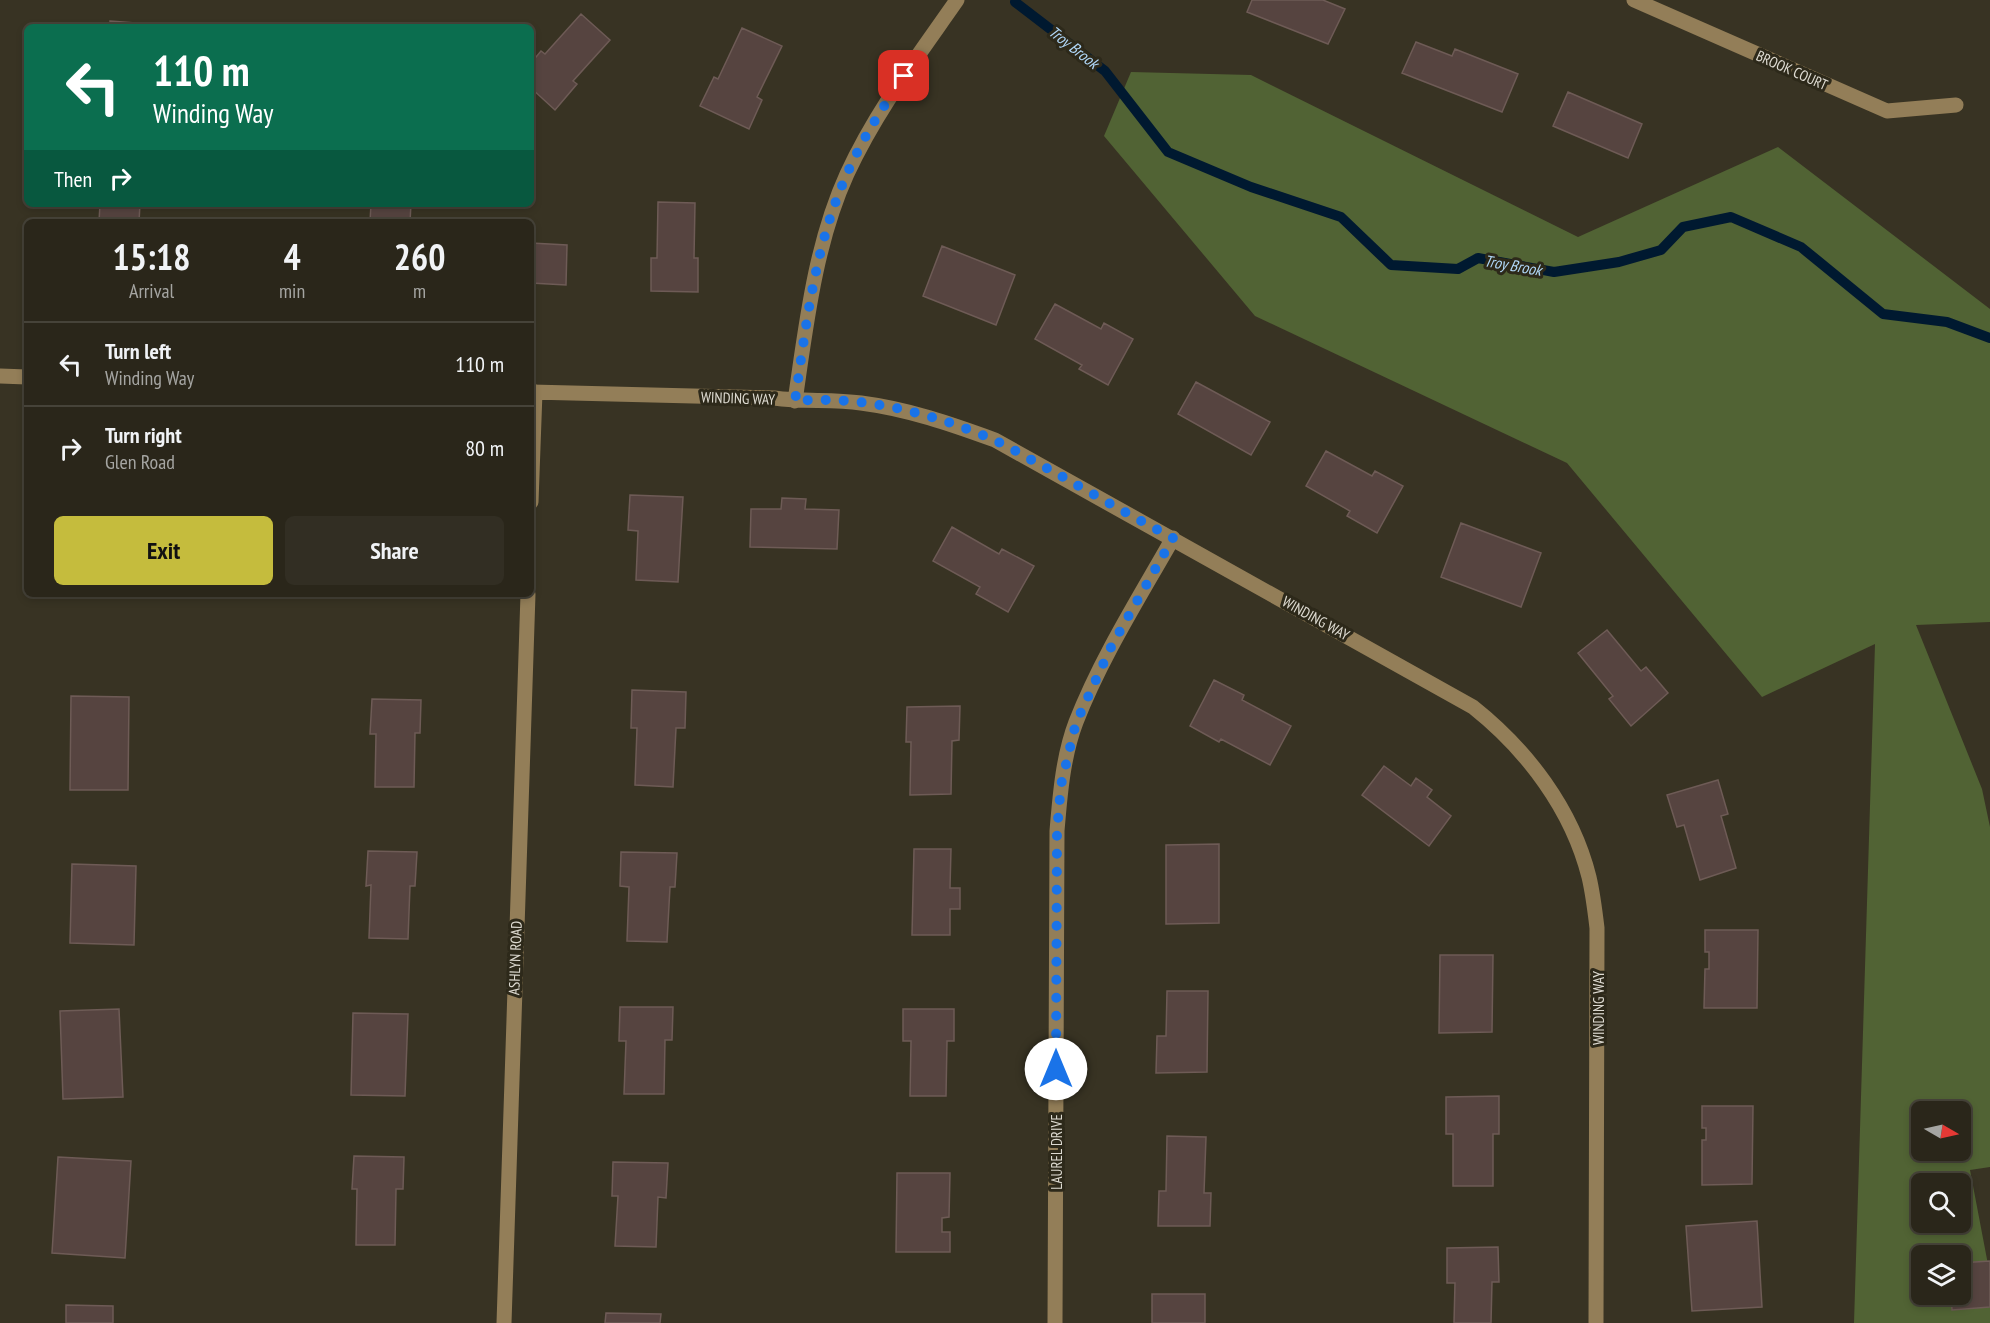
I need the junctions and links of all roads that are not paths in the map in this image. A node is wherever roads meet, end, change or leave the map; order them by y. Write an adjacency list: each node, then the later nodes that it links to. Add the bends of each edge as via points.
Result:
1 (957, 0): 7 (street, via 878,114 846,175 824,241)
2 (1634, 0): 3 (street, BROOK COURT, via 1887,111)
3 (1956, 105)
4 (0, 376): 5 (street)
5 (24, 377)
6 (534, 392): 7 (street, WINDING WAY)
7 (795, 401): 8 (street, WINDING WAY, via 861,403 929,416 994,440)
8 (1173, 538): 11 (street, LAUREL DRIVE, via 1112,645 1076,723 1061,785 1057,831); 12 (street, WINDING WAY, via 1473,707 1524,755 1568,822 1588,876 1597,928)
9 (528, 597): 10 (street, ASHLYN ROAD)
10 (504, 1323)
11 (1055, 1323)
12 (1596, 1323)

